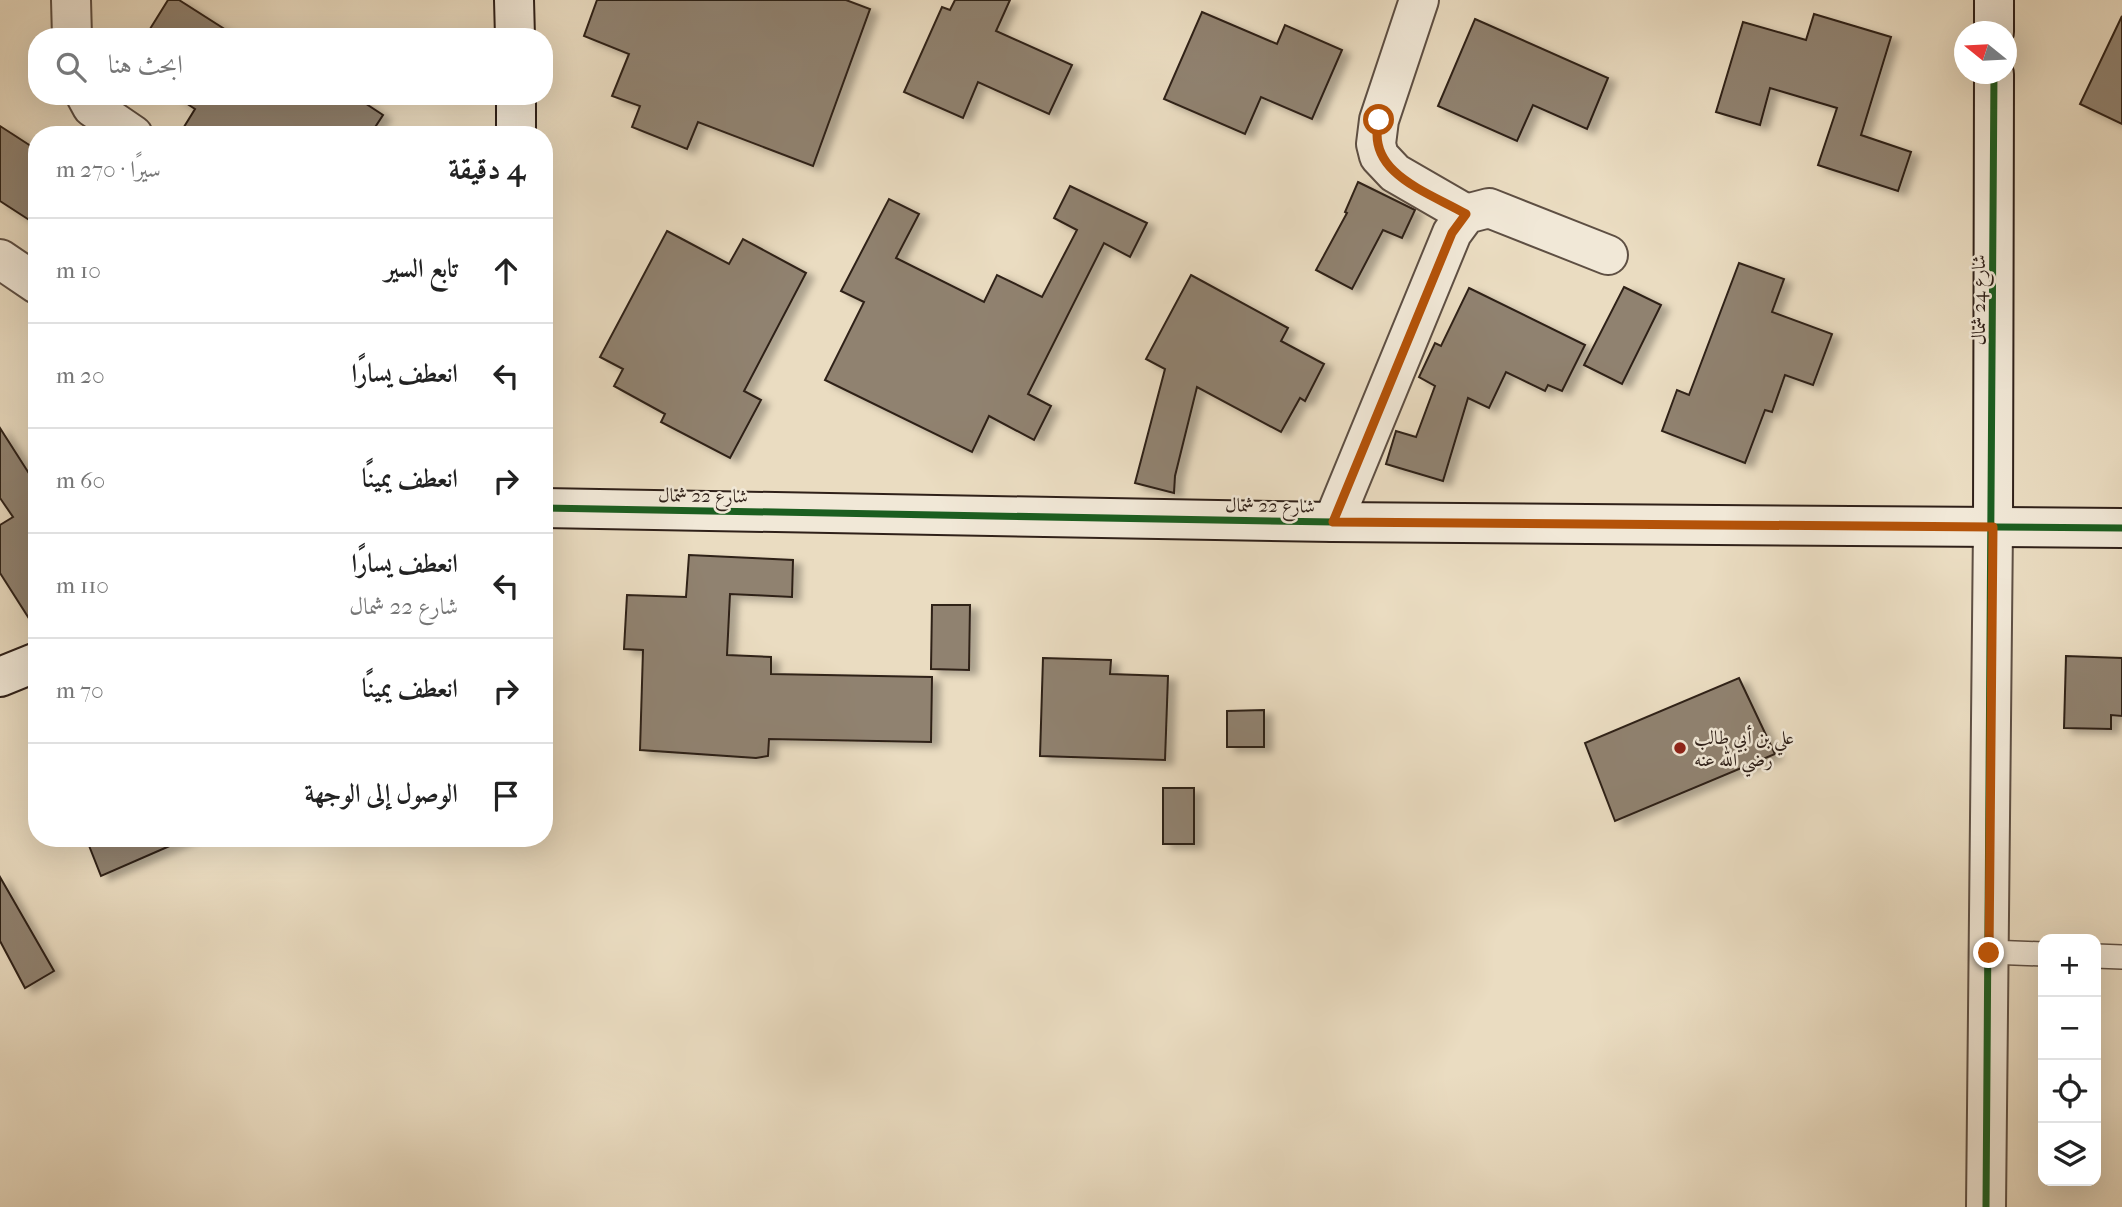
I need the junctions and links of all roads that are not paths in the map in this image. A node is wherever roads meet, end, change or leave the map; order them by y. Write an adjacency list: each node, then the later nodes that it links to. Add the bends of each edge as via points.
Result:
1 (71, 0): 6 (street)
2 (514, 0): 7 (street)
3 (1419, 0): 13 (street, via 1379,120 1376,144 1379,156 1395,173)
4 (1994, 0): 5 (street)
5 (1994, 21)
6 (72, 28)
7 (515, 28)
8 (1994, 84): 19 (street, شارع 24 شمال)
9 (91, 105): 11 (street)
10 (516, 105): 12 (street)
11 (120, 126)
12 (516, 126)
13 (1466, 214): 14 (street, via 1489,208); 18 (street, via 1452,233)
14 (1608, 255)
15 (0, 259): 16 (street)
16 (28, 278)
17 (553, 508): 18 (street, شارع 22 شمال)
18 (1333, 522): 19 (street, شارع 22 شمال)
19 (1993, 527): 20 (street, شارع 22 شمال); 23 (street, شارع 24 شمال)
20 (2122, 527)
21 (28, 666): 22 (street)
22 (0, 677)
23 (1989, 953): 24 (lane); 27 (street, شارع 24 شمال)
24 (2038, 954)
25 (2101, 956): 26 (lane)
26 (2122, 957)
27 (1986, 1207)

